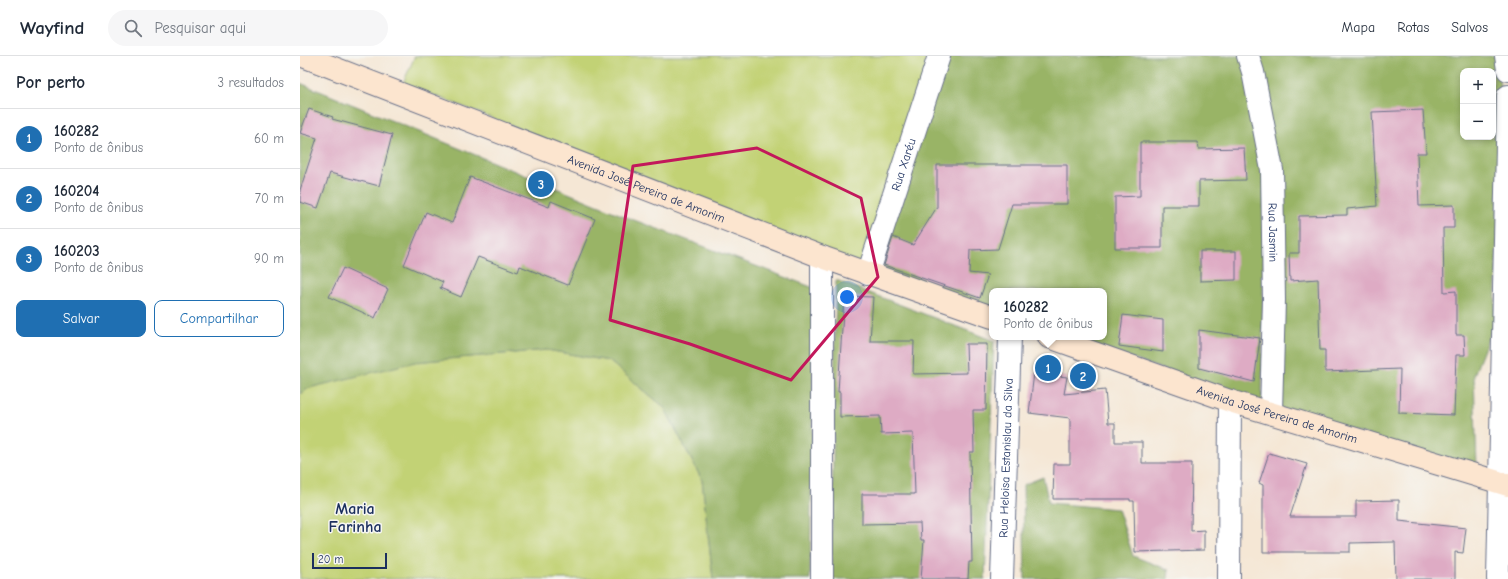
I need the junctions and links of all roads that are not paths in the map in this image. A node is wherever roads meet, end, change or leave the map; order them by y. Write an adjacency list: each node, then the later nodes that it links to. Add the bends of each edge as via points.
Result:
1 (303, 56): 7 (main road, Avenida José Pereira de Amorim)
2 (939, 56): 8 (street, Rua Xaréu)
3 (1248, 56): 13 (street, Rua Jasmin, via 1272,170 1274,300)
4 (1506, 56): 5 (street)
5 (1508, 70)
6 (1508, 96): 14 (street)
7 (822, 257): 8 (main road, Avenida José Pereira de Amorim); 15 (street)
8 (868, 274): 9 (main road, Avenida José Pereira de Amorim)
9 (989, 316)
10 (1010, 340): 16 (street, Rua Heloisa Estanislau da Silva)
11 (1057, 340): 12 (main road, Avenida José Pereira de Amorim)
12 (1230, 401): 13 (main road, Avenida José Pereira de Amorim); 17 (street)
13 (1271, 412): 14 (main road, Avenida José Pereira de Amorim)
14 (1504, 484): 18 (street)
15 (822, 579)
16 (1002, 579)
17 (1229, 579)
18 (1498, 579)

